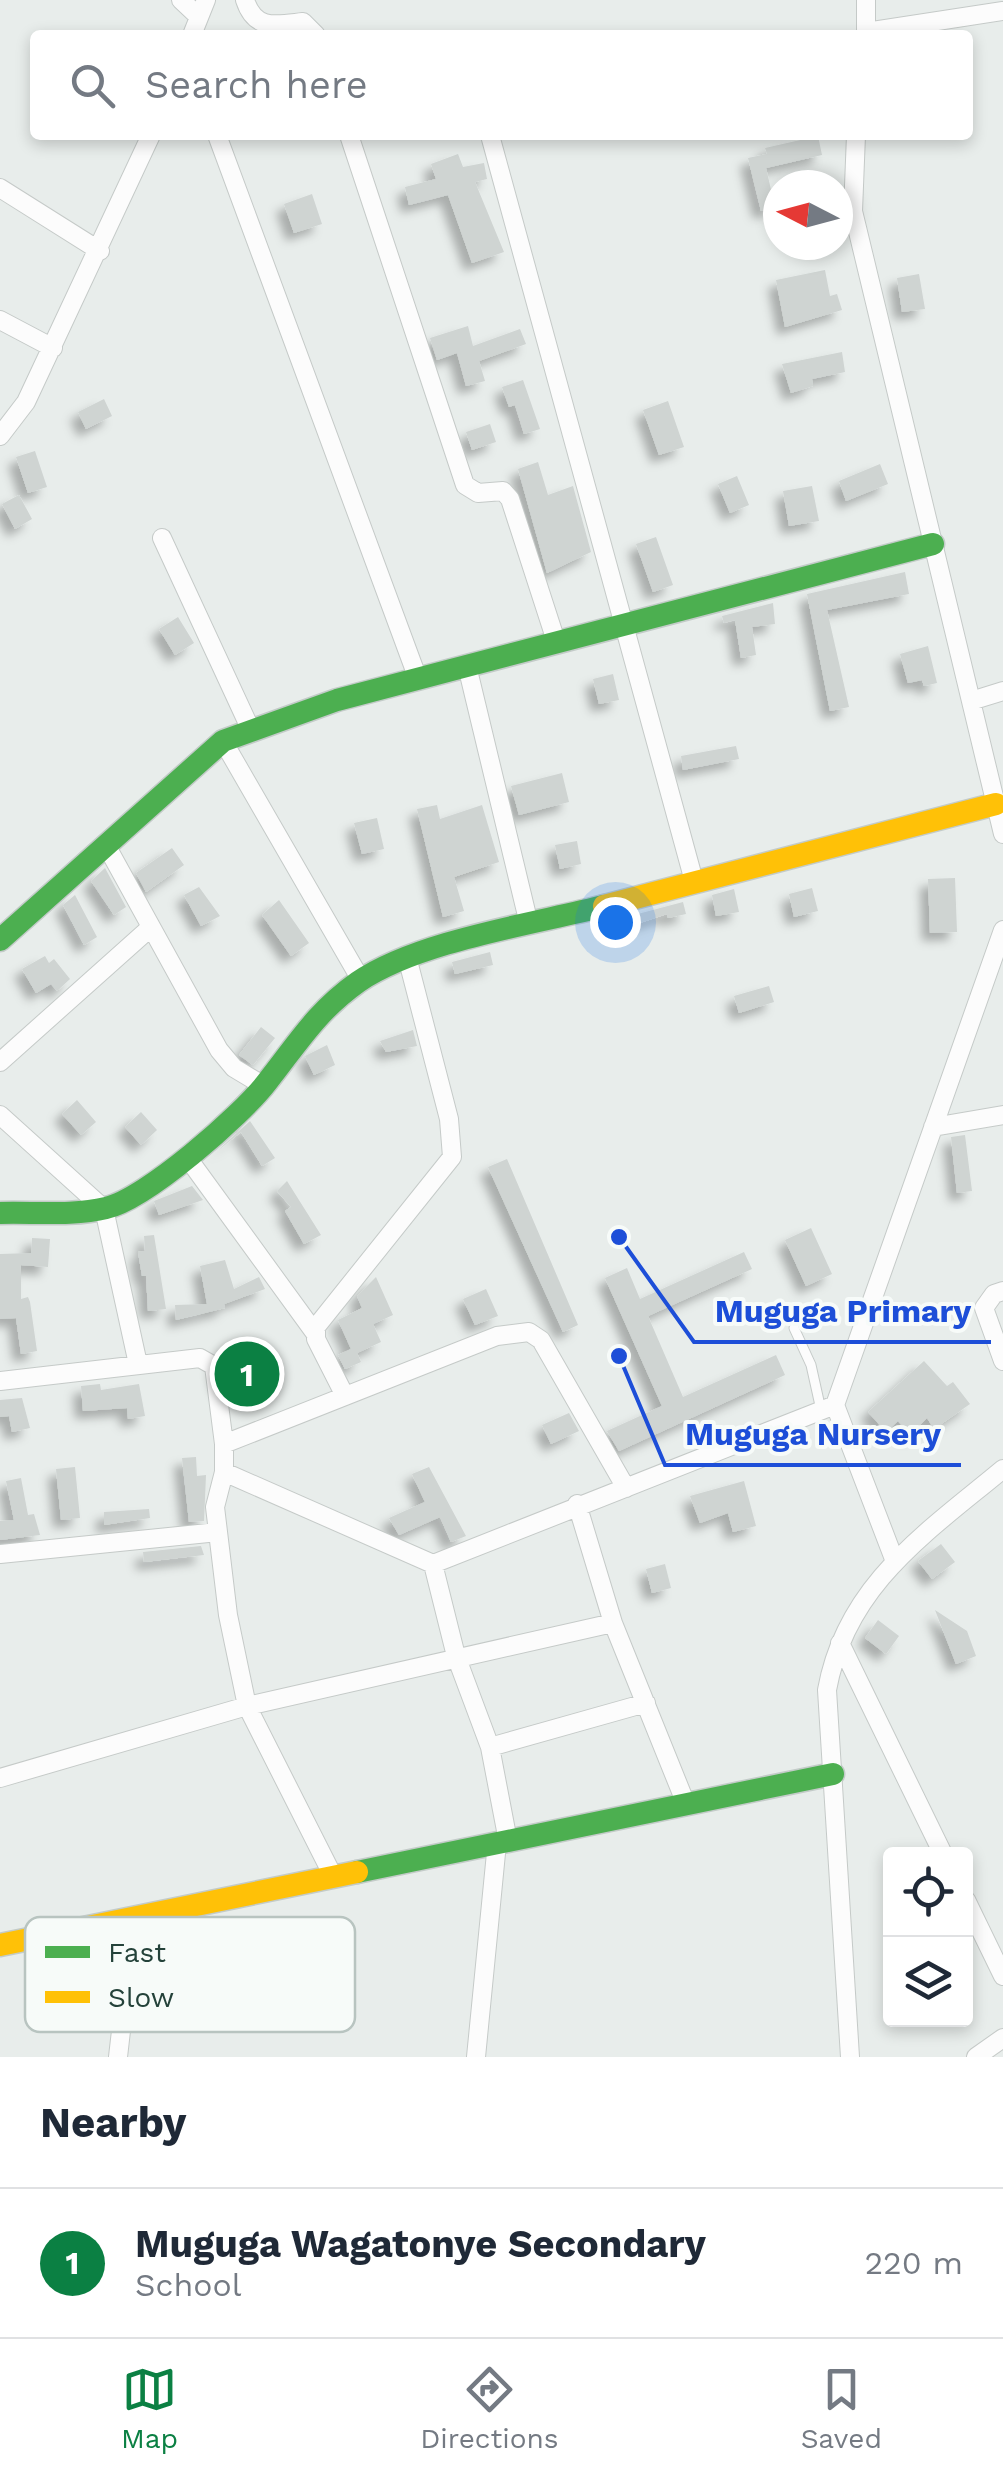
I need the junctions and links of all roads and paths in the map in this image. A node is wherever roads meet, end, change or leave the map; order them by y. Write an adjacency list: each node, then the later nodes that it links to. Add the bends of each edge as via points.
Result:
1 (181, 0): 4 (street)
2 (246, 0): 6 (street, via 255,20 266,26 302,22)
3 (866, 0): 7 (street)
4 (203, 8)
5 (1003, 12): 8 (street)
6 (311, 30)
7 (866, 30)
8 (886, 30)
9 (150, 140): 15 (street)
10 (219, 140): 24 (street)
11 (351, 140): 22 (street, via 465,485 510,499)
12 (491, 140): 21 (street)
13 (856, 140): 20 (street, via 853,211)
14 (0, 188): 15 (street)
15 (100, 251): 17 (street)
16 (0, 320): 17 (street)
17 (52, 348): 18 (street, via 26,402)
18 (0, 436)
19 (162, 538): 27 (street)
20 (933, 544): 21 (street); 26 (street)
21 (624, 624): 22 (street); 32 (street)
22 (556, 641): 23 (street)
23 (467, 666): 24 (street); 33 (street)
24 (418, 678): 27 (street)
25 (1003, 691): 26 (street)
26 (971, 700): 29 (street)
27 (250, 728): 28 (street)
28 (223, 741): 31 (street); 38 (street)
29 (996, 804): 30 (street); 32 (street)
30 (1003, 834)
31 (106, 846): 34 (street); 36 (street)
32 (694, 881): 33 (street)
33 (529, 924): 37 (street)
34 (150, 928): 39 (street); 40 (street, via 219,1050)
35 (1003, 930): 43 (street)
36 (0, 940)
37 (408, 957): 38 (street); 49 (street, via 450,1119 452,1157)
38 (360, 980): 40 (street, via 314,1016)
39 (0, 1062)
40 (264, 1086): 44 (street)
41 (0, 1115): 45 (street)
42 (1003, 1115): 43 (street)
43 (933, 1127): 54 (street)
44 (187, 1157): 45 (street, via 127,1201); 49 (street)
45 (104, 1208): 46 (street); 51 (street)
46 (0, 1214)
47 (1003, 1290): 50 (street, via 984,1308)
48 (794, 1328): 54 (lane)
49 (315, 1332): 53 (street)
50 (1003, 1361)
51 (138, 1364): 52 (street); 55 (street, via 209,1360)
52 (0, 1381)
53 (346, 1396): 55 (street); 58 (street, via 498,1336 530,1332 541,1340)
54 (828, 1408): 58 (street); 62 (street)
55 (224, 1444): 57 (street)
56 (1003, 1469): 62 (street)
57 (224, 1472): 60 (street, via 215,1507); 63 (street)
58 (626, 1488): 59 (street)
59 (576, 1504): 63 (street); 64 (street)
60 (218, 1532): 61 (street); 68 (street)
61 (0, 1554)
62 (894, 1559): 65 (street)
63 (433, 1564): 66 (street)
64 (612, 1622): 66 (street); 67 (street)
65 (840, 1643): 70 (street, via 827,1690); 74 (street)
66 (456, 1656): 68 (street); 69 (street)
67 (646, 1703): 69 (street); 72 (street)
68 (247, 1706): 71 (street); 75 (street)
69 (490, 1747): 73 (street)
70 (833, 1774): 72 (street); 85 (street)
71 (0, 1778)
72 (686, 1804): 73 (street)
73 (502, 1842): 75 (street); 84 (street)
74 (941, 1847)
75 (334, 1876): 77 (street)
76 (973, 1914): 80 (street)
77 (134, 1917)
78 (25, 1939): 79 (street)
79 (0, 1944)
80 (1003, 1976)
81 (121, 2032): 83 (street)
82 (1003, 2038): 86 (street)
83 (118, 2057)
84 (476, 2057)
85 (850, 2057)
86 (976, 2057)

